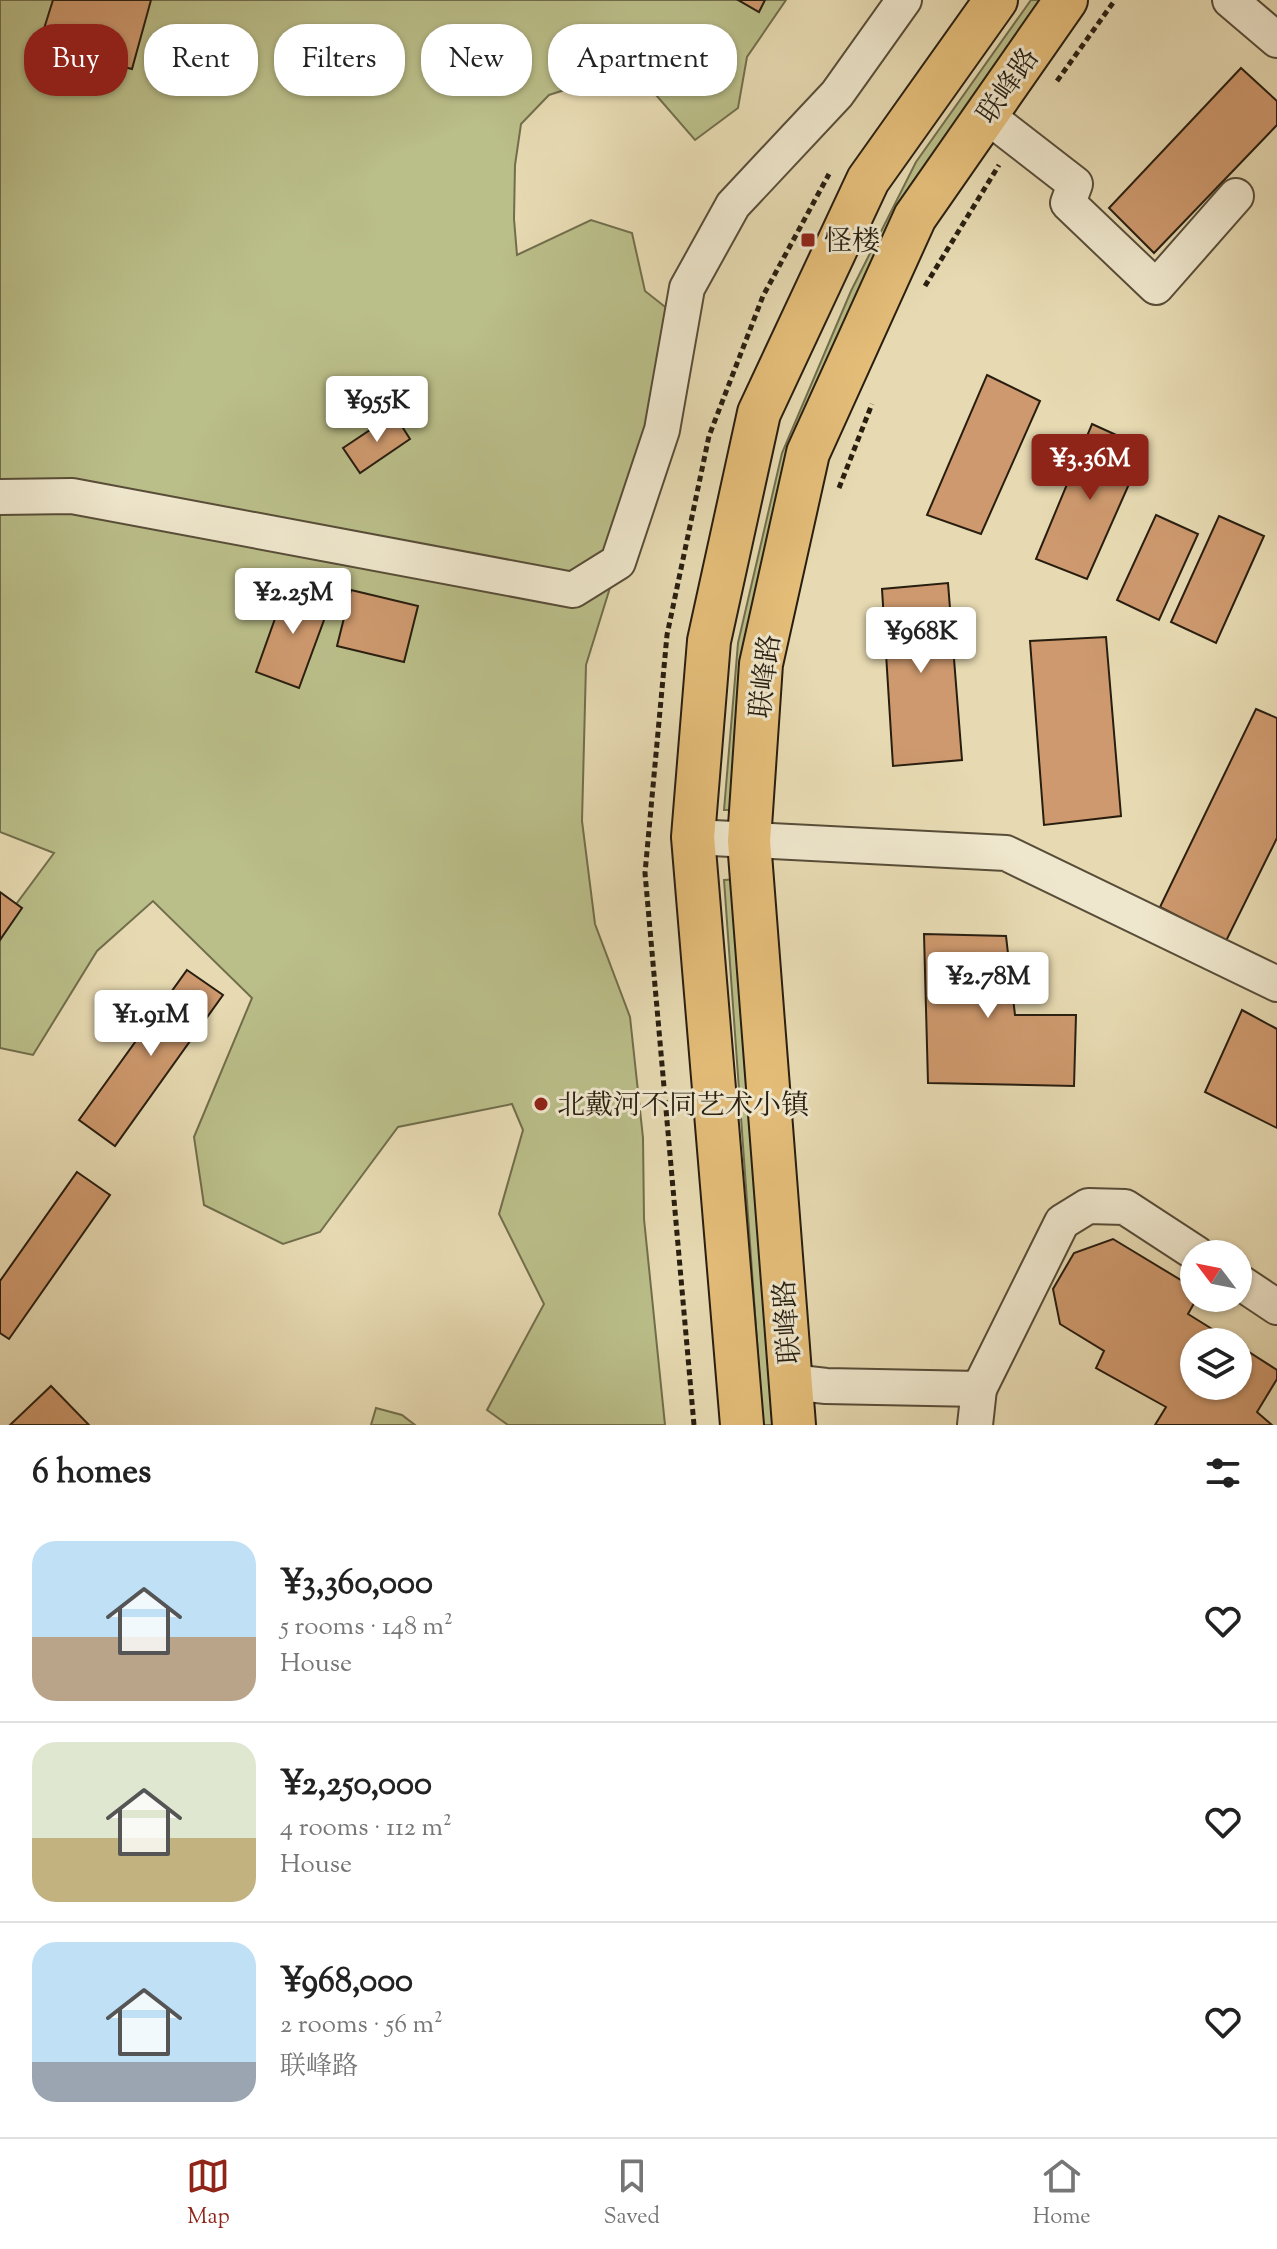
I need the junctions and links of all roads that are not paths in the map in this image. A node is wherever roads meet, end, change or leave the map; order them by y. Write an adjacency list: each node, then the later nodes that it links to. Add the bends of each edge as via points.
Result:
1 (904, 0): 8 (lane, via 837,94 733,205 687,288 662,430 618,562 573,590 72,496)
2 (996, 0): 9 (main road, 联峰路, via 868,180 759,413 709,641)
3 (1066, 0): 6 (main road, 联峰路)
4 (1230, 0): 5 (lane)
5 (1277, 40)
6 (1000, 127): 7 (lane, via 1075,184 1068,203 1156,287); 10 (main road, 联峰路, via 915,217 808,453 761,664)
7 (1236, 196)
8 (0, 497)
9 (693, 837): 10 (lane); 17 (main road, 联峰路)
10 (749, 841): 11 (lane, via 1006,853); 15 (main road, 联峰路)
11 (1277, 984)
12 (1180, 1243): 16 (lane, via 1125,1207 1088,1206 1062,1222)
13 (1252, 1290): 14 (lane)
14 (1277, 1307)
15 (791, 1382): 16 (lane); 18 (main road, 联峰路)
16 (979, 1389): 19 (lane)
17 (742, 1425)
18 (794, 1425)
19 (975, 1425)

